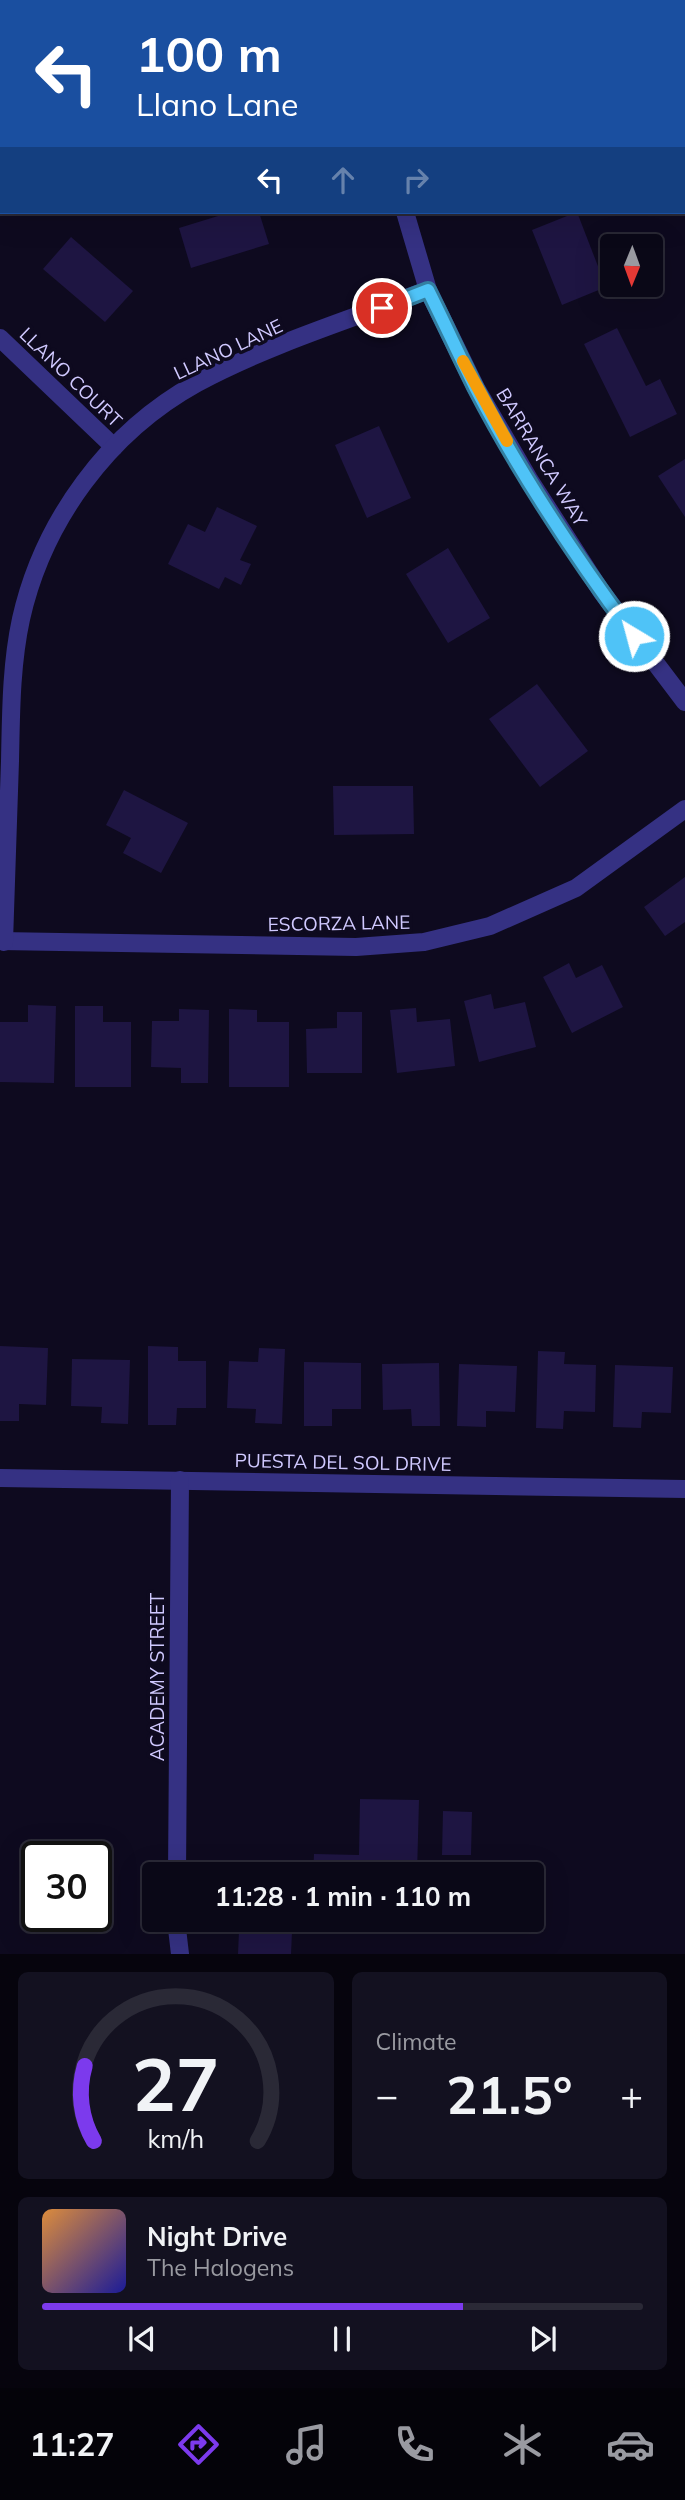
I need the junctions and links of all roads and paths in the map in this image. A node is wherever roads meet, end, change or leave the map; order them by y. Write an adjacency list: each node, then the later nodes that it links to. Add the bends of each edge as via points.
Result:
1 (406, 214): 2 (street, BARRANCA WAY)
2 (428, 290): 4 (street, LLANO LANE, via 265,352 196,384); 5 (street, BARRANCA WAY, via 528,479 601,591)
3 (0, 338): 4 (street, LLANO COURT)
4 (114, 447): 7 (street, LLANO LANE, via 56,524 21,620 12,689)
5 (685, 702)
6 (685, 809): 7 (street, ESCORZA LANE, via 576,888 490,926 424,942 355,947)
7 (2, 942)
8 (0, 1478): 9 (street, PUESTA DEL SOL DRIVE)
9 (180, 1480): 10 (street, PUESTA DEL SOL DRIVE); 11 (street, ACADEMY STREET)
10 (685, 1489)
11 (177, 1862)
12 (177, 1932): 13 (street)
13 (180, 1954)

